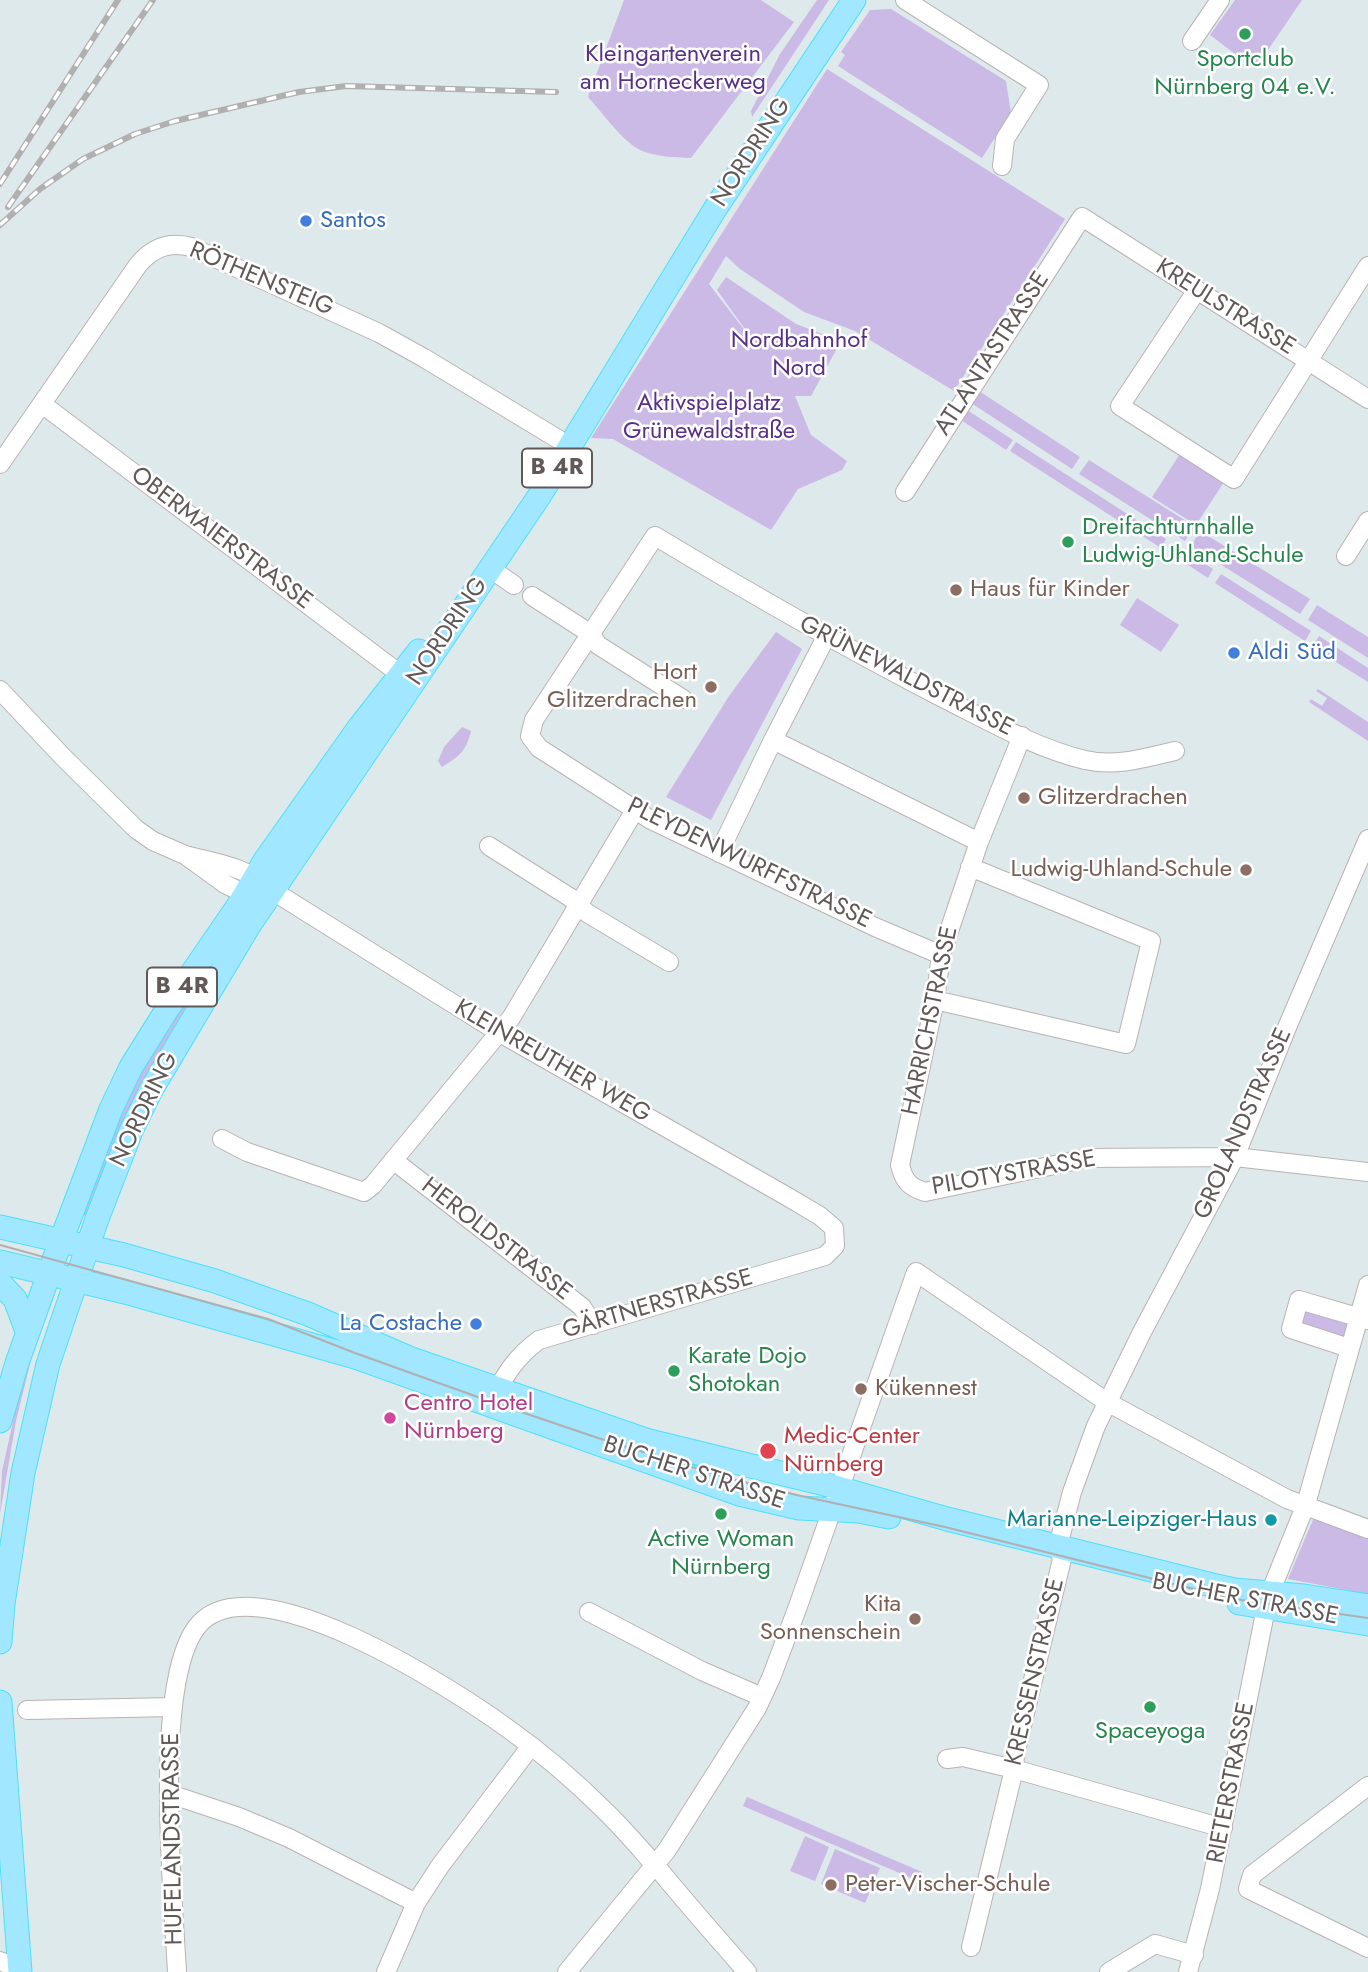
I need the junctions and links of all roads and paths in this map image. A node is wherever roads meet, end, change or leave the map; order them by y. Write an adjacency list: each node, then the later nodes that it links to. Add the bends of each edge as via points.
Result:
1 (835, 0): 13 (main road, NORDRING / B 4R, via 670,254)
2 (854, 0): 18 (main road, NORDRING / B 4R, via 722,199)
3 (905, 0): 6 (street, via 1039,85 1005,139)
4 (1220, 0): 5 (street)
5 (1192, 41)
6 (1002, 166)
7 (1082, 217): 9 (street, KREULSTRASSE); 15 (street, ATLANTASTRASSE)
8 (1368, 266): 10 (street)
9 (1197, 290): 10 (street, KREULSTRASSE); 10 (street, via 1120,406 1234,479)
10 (1308, 360): 11 (street, KREULSTRASSE)
11 (1368, 399)
12 (42, 404): 13 (street, RÖTHENSTEIG, via 148,254 159,247 183,245 379,333); 14 (street, RÖTHENSTEIG); 23 (street, OBERMAIERSTRASSE)
13 (558, 439): 23 (main road, NORDRING / B 4R, via 477,566)
14 (0, 464)
15 (905, 492)
16 (1368, 521): 17 (street)
17 (1346, 556)
18 (491, 569): 19 (street); 35 (main road, NORDRING / B 4R)
19 (514, 584)
20 (532, 596): 21 (street)
21 (591, 634): 22 (street, GRÜNEWALDSTRASSE, via 655,536); 25 (street, via 598,645); 29 (street, PLEYDENWURFFSTRASSE, via 534,720 530,736 539,748)
22 (826, 637): 26 (street, GRÜNEWALDSTRASSE); 27 (street)
23 (400, 674): 35 (main road, NORDRING / B 4R, via 358,729)
24 (0, 690): 35 (street, KLEINREUTHER WEG, via 124,818 153,841 185,855 237,868)
25 (683, 699)
26 (1022, 736): 28 (street, GRÜNEWALDSTRASSE, via 1086,760 1126,762); 31 (street, HARRICHSTRASSE)
27 (772, 740): 31 (street); 33 (street)
28 (1175, 751)
29 (635, 810): 33 (street, PLEYDENWURFFSTRASSE); 36 (street)
30 (1368, 839): 42 (street, GROLANDSTRASSE)
31 (979, 842): 34 (street, HARRICHSTRASSE)
32 (489, 846): 36 (street)
33 (719, 853): 37 (street, PLEYDENWURFFSTRASSE)
34 (970, 867): 37 (street, HARRICHSTRASSE); 39 (street, via 1151,941 1126,1044)
35 (258, 887): 40 (street, KLEINREUTHER WEG); 48 (main road, NORDRING / B 4R, via 168,1008 131,1067); 49 (main road, NORDRING / B 4R, via 131,1131)
36 (579, 905): 38 (street); 40 (street)
37 (941, 955): 39 (street, HARRICHSTRASSE)
38 (668, 962)
39 (934, 1000): 45 (street, HARRICHSTRASSE, via 900,1165)
40 (500, 1033): 43 (street); 47 (street, KLEINREUTHER WEG, via 788,1197)
41 (222, 1139): 43 (street, via 364,1192)
42 (1235, 1157): 44 (street, PILOTYSTRASSE); 45 (street, PILOTYSTRASSE, via 1088,1158 925,1192); 60 (street, GROLANDSTRASSE)
43 (393, 1160): 56 (street, HEROLDSTRASSE, via 582,1307)
44 (1368, 1172)
45 (912, 1188)
46 (0, 1227): 48 (main road, BUCHER STRASSE)
47 (834, 1228): 56 (street, GÄRTNERSTRASSE, via 835,1246 825,1256)
48 (61, 1240): 49 (main road, BUCHER STRASSE); 51 (main road, NORDRING / B 4R)
49 (87, 1246): 52 (main road, NORDRING / B 4R); 59 (main road, BUCHER STRASSE, via 273,1301)
50 (0, 1262): 51 (main road, BUCHER STRASSE)
51 (48, 1273): 52 (main road, BUCHER STRASSE); 57 (main road, B 4R)
52 (75, 1279): 59 (main road, BUCHER STRASSE); 70 (main road, B 4R, via 30,1440)
53 (0, 1283): 57 (main road, via 15,1299)
54 (1368, 1285): 55 (street, BUCHER STRASSE)
55 (1364, 1318): 58 (street, BUCHER STRASSE); 58 (street, via 1298,1300 1291,1329)
56 (593, 1325): 59 (street, GÄRTNERSTRASSE, via 538,1340 513,1364)
57 (27, 1331): 61 (main road, B 4R)
58 (1349, 1348): 63 (street, BUCHER STRASSE)
59 (495, 1396): 62 (main road, BUCHER STRASSE)
60 (1107, 1402): 62 (street, via 916,1272); 63 (street, via 1251,1481); 65 (street, KRESSENSTRASSE, via 1083,1457)
61 (0, 1421)
62 (836, 1499): 65 (main road, BUCHER STRASSE, via 916,1511); 71 (street)
63 (1306, 1504): 64 (street); 66 (street, BUCHER STRASSE)
64 (1368, 1528)
65 (1060, 1552): 66 (main road, BUCHER STRASSE); 77 (street, KRESSENSTRASSE)
66 (1267, 1600): 67 (main road, BUCHER STRASSE); 69 (main road, BUCHER STRASSE); 80 (street, RIETERSTRASSE)
67 (1368, 1606)
68 (589, 1612): 71 (street)
69 (1368, 1624)
70 (0, 1642)
71 (762, 1697): 81 (street)
72 (0, 1702): 86 (main road)
73 (173, 1707): 74 (street, HUFELANDSTRASSE); 75 (street, HUFELANDSTRASSE, via 180,1662 197,1626 226,1609 253,1606 296,1615 361,1641 434,1680); 79 (street, HUFELANDSTRASSE)
74 (27, 1710)
75 (531, 1746): 81 (street, HUFELANDSTRASSE, via 602,1808); 82 (street)
76 (947, 1759): 77 (street, via 963,1757)
77 (1014, 1769): 80 (street); 83 (street, KRESSENSTRASSE)
78 (1368, 1786): 84 (street, via 1252,1875 1248,1889)
79 (170, 1794): 82 (street, via 289,1838); 87 (street, HUFELANDSTRASSE)
80 (1223, 1828): 85 (street, RIETERSTRASSE)
81 (654, 1865): 89 (street); 90 (street, HUFELANDSTRASSE)
82 (416, 1903): 88 (street)
83 (971, 1947)
84 (1368, 1948)
85 (1191, 1963): 91 (street, via 1155,1944)
86 (14, 1968)
87 (177, 1972)
88 (386, 1972)
89 (567, 1972)
90 (747, 1972)
91 (1109, 1972)

